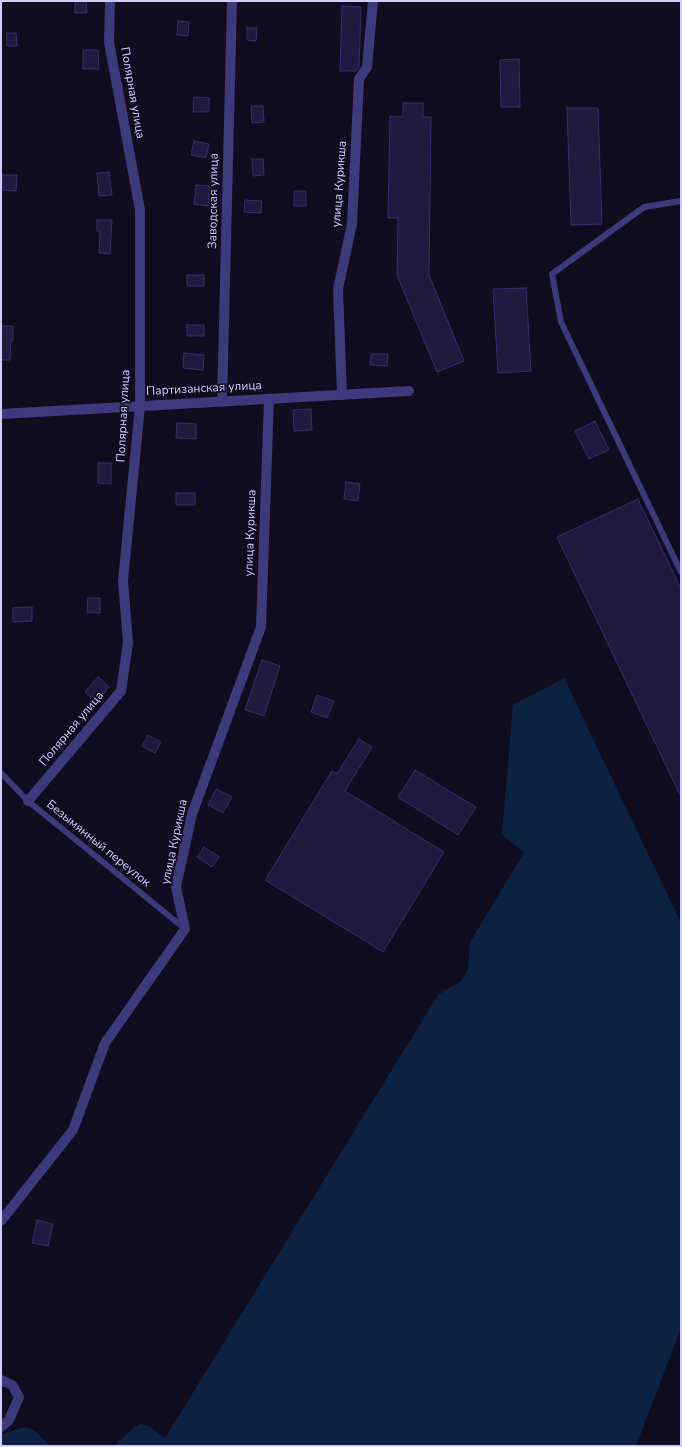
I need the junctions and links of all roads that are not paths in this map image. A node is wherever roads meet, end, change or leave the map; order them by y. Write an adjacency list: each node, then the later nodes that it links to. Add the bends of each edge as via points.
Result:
1 (110, 1): 9 (street, Полярная улица, via 109,42 140,210)
2 (232, 1): 8 (street, Заводская улица)
3 (372, 1): 6 (street, улица Курикша, via 367,67 359,79 352,224 338,289)
4 (681, 201): 11 (lane, via 644,207 552,274 561,322)
5 (409, 391): 6 (street, Партизанская улица)
6 (342, 395): 7 (street, Партизанская улица)
7 (269, 399): 8 (street, Партизанская улица); 14 (street, улица Курикша, via 261,627 192,814 176,887)
8 (222, 402): 9 (street, Партизанская улица)
9 (140, 406): 10 (street, Партизанская улица); 13 (street, Полярная улица, via 123,581 128,643 120,691)
10 (1, 414)
11 (681, 572)
12 (1, 773): 13 (lane, Безымянный переулок)
13 (28, 801): 14 (lane, Безымянный переулок)
14 (185, 929): 15 (street, via 105,1043 72,1130)
15 (1, 1221)
16 (1, 1380): 17 (street, via 12,1385 19,1397 9,1420)
17 (1, 1427)

